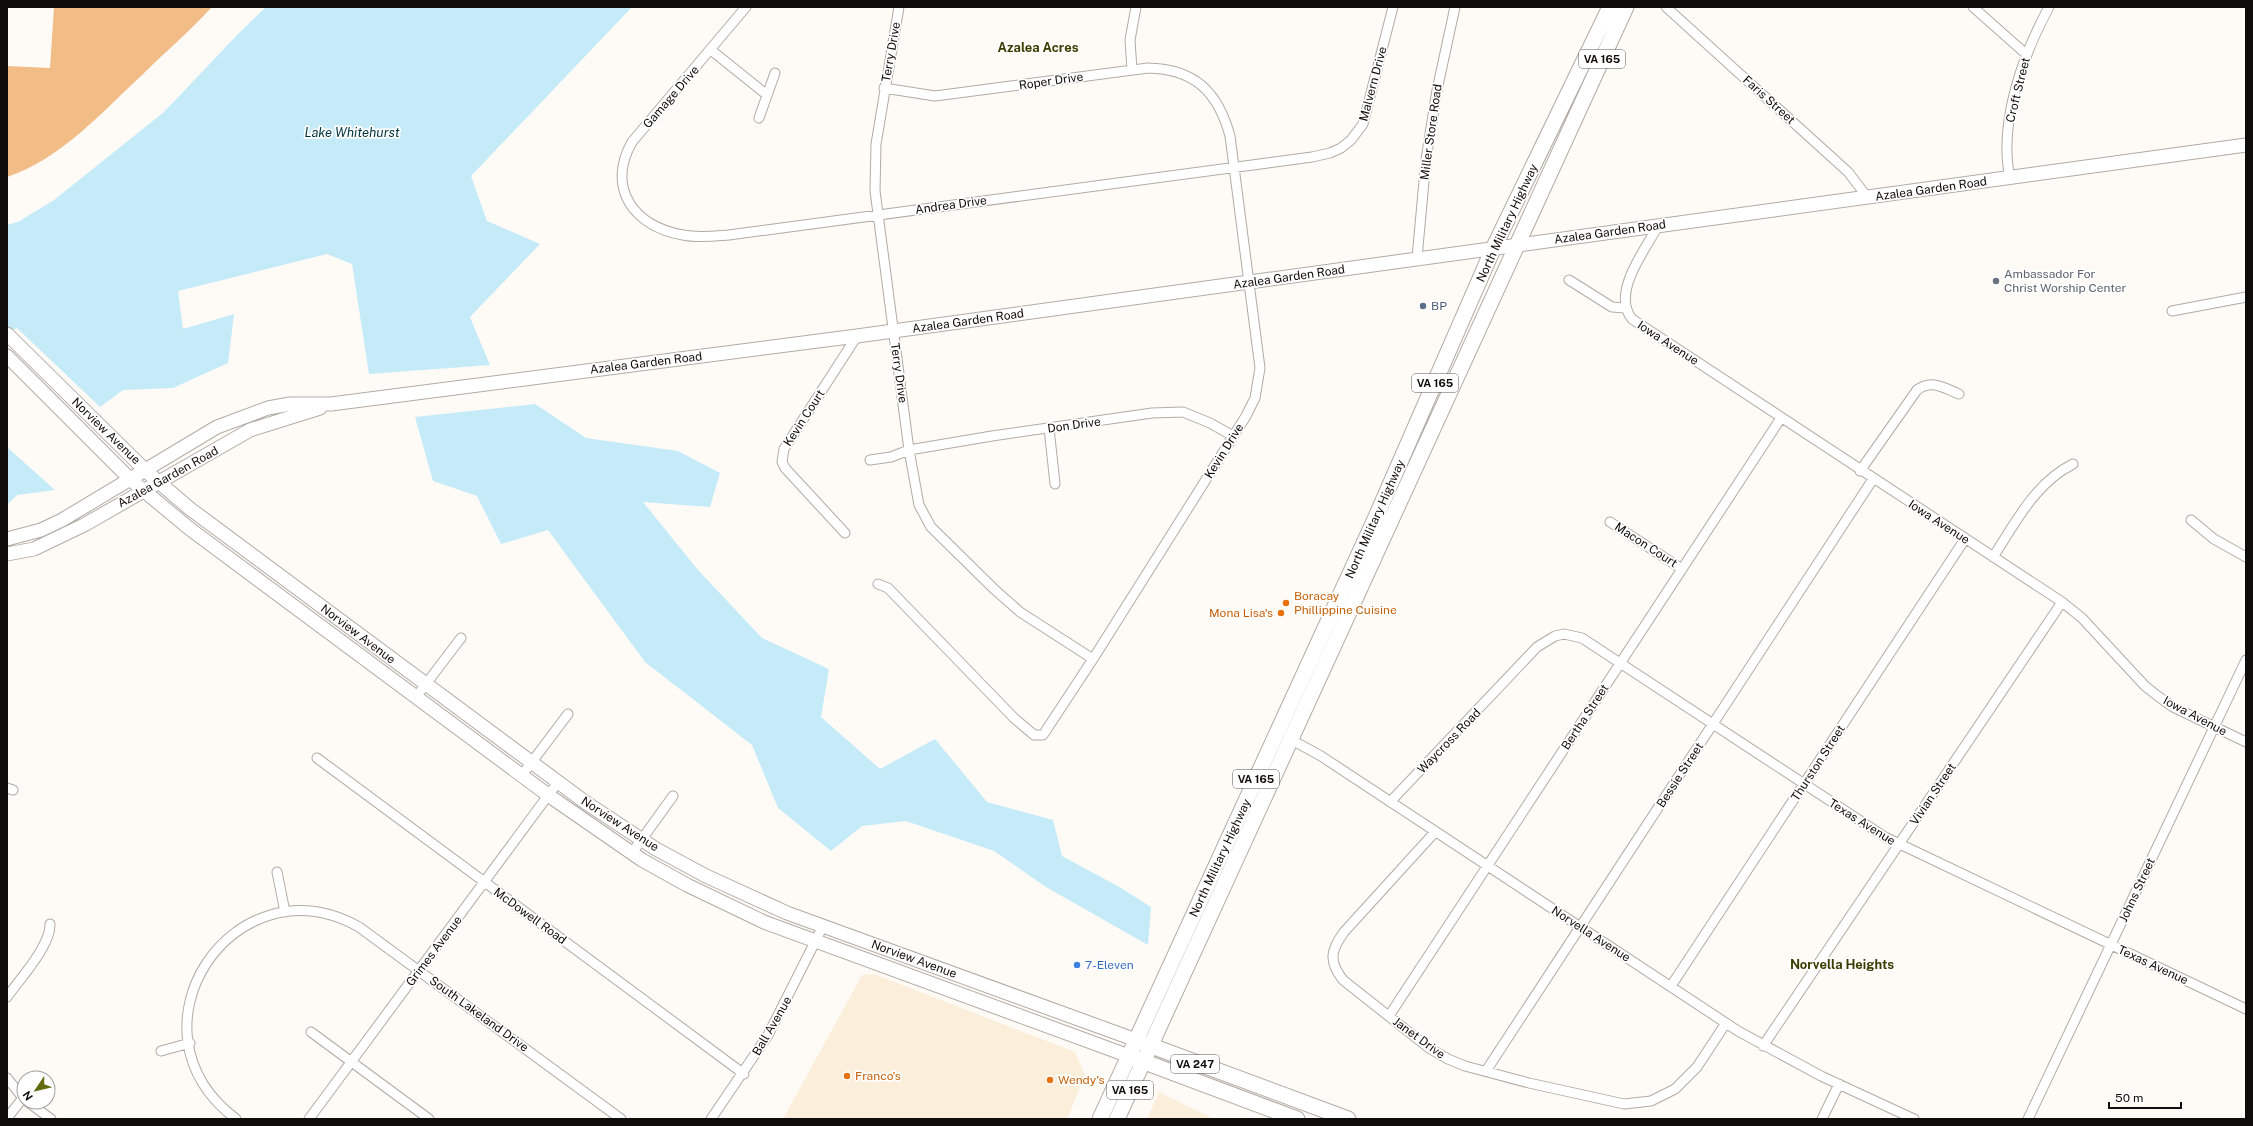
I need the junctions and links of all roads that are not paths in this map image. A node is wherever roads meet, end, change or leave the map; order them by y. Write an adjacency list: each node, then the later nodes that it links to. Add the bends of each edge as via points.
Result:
1 (746, 7): 11 (street, Gamage Drive)
2 (899, 7): 15 (street, Terry Drive)
3 (1136, 7): 13 (street, via 1130,40)
4 (1393, 7): 20 (street, Malvern Drive, via 1363,124 1357,134 1341,148 1330,153)
5 (1455, 7): 29 (street, Miller Store Road, via 1438,84 1426,159)
6 (1610, 7): 28 (main road, North Military Highway / VA 165)
7 (1626, 7): 27 (main road, North Military Highway / VA 165)
8 (1666, 7): 24 (street, Faris Street, via 1848,172)
9 (1972, 7): 12 (street)
10 (2049, 7): 12 (street, Croft Street)
11 (711, 50): 17 (street); 23 (street, Gamage Drive, via 626,152 622,171)
12 (2026, 54): 22 (street, Croft Street, via 2006,148)
13 (1132, 70): 15 (street, Roper Drive, via 935,96); 16 (street, Roper Drive, via 1170,70 1196,81)
14 (775, 73): 17 (street)
15 (884, 88): 25 (street, Terry Drive, via 874,167)
16 (1211, 94): 21 (street, Kevin Drive, via 1226,121)
17 (767, 95): 18 (street)
18 (758, 118)
19 (2246, 146): 22 (main road, Azalea Garden Road)
20 (1289, 160): 21 (street, Andrea Drive)
21 (1234, 168): 25 (street, Andrea Drive); 31 (street, Kevin Drive)
22 (2010, 178): 24 (main road, Azalea Garden Road)
23 (626, 198): 25 (street, Andrea Drive, via 632,208 649,223 662,230 684,236 729,235)
24 (1868, 198): 26 (main road, Azalea Garden Road)
25 (878, 215): 35 (street, Terry Drive)
26 (1658, 226): 27 (main road, Azalea Garden Road); 33 (street, via 1626,287)
27 (1517, 245): 28 (main road, Azalea Garden Road); 75 (main road, North Military Highway / VA 165)
28 (1493, 248): 29 (main road, Azalea Garden Road); 75 (main road, North Military Highway / VA 165)
29 (1417, 258): 31 (main road, Azalea Garden Road)
30 (1569, 280): 33 (street, via 1612,307)
31 (1250, 282): 35 (main road, Azalea Garden Road); 43 (street, Kevin Drive, via 1260,368 1259,383 1255,398)
32 (2246, 297): 34 (street)
33 (1625, 308): 41 (street, Iowa Avenue, via 1632,319)
34 (2172, 311)
35 (893, 330): 37 (main road, Azalea Garden Road); 44 (street, Terry Drive)
36 (7, 334): 47 (main road, Norview Avenue)
37 (857, 336): 40 (main road, Azalea Garden Road); 56 (street, Kevin Court, via 784,449 782,456 785,468)
38 (7, 356): 50 (main road, Norview Avenue)
39 (1959, 394): 48 (street, via 1934,384 1923,386)
40 (331, 404): 47 (main road, Azalea Garden Road, via 290,404 246,414 217,427); 51 (main road, Azalea Garden Road, via 250,430)
41 (1781, 418): 48 (street, Iowa Avenue); 62 (street, Bertha Street)
42 (1049, 428): 43 (street, Don Drive, via 1152,413 1179,412 1192,415); 44 (street, Don Drive); 52 (street)
43 (1233, 436): 66 (street, Kevin Drive)
44 (909, 450): 45 (street, Don Drive, via 891,457); 66 (street, Terry Drive, via 919,505 931,527 973,570 1020,612)
45 (870, 460)
46 (2073, 464): 60 (street, via 2040,488)
47 (146, 471): 50 (main road, Azalea Garden Road); 51 (main road, Norview Avenue)
48 (1860, 471): 49 (street, Iowa Avenue)
49 (1873, 479): 58 (street, Iowa Avenue); 73 (street, Bessie Street)
50 (131, 480): 53 (main road, Norview Avenue); 57 (main road, Azalea Garden Road, via 42,530)
51 (158, 482): 53 (main road, Azalea Garden Road); 70 (main road, Norview Avenue, via 189,508)
52 (1055, 484)
53 (143, 490): 59 (main road, Azalea Garden Road, via 34,549); 71 (main road, Norview Avenue, via 190,529)
54 (2191, 520): 61 (street, via 2214,539)
55 (1610, 522): 62 (street, Macon Court)
56 (845, 533)
57 (7, 539)
58 (1965, 539): 60 (street, Iowa Avenue); 81 (street, Thurston Street)
59 (7, 554)
60 (1993, 557): 64 (street, Iowa Avenue)
61 (2246, 557)
62 (1682, 569): 68 (street, Bertha Street)
63 (878, 584): 66 (street, Kevin Drive, via 888,588 1034,736 1043,735)
64 (2062, 602): 74 (street, Iowa Avenue, via 2087,623 2145,686 2173,707); 87 (street, Vivian Street)
65 (461, 638): 70 (street)
66 (1093, 659)
67 (2246, 660): 74 (street, Johns Street)
68 (1620, 664): 69 (street, Texas Avenue, via 1582,638 1564,634 1549,639 1537,647); 73 (street, Texas Avenue); 89 (street, Bertha Street)
69 (1507, 679): 84 (street, Waycross Road)
70 (426, 684): 71 (street); 78 (main road, Norview Avenue)
71 (416, 697): 79 (main road, Norview Avenue)
72 (568, 714): 78 (street)
73 (1712, 725): 81 (street, Texas Avenue); 95 (street, Bessie Street)
74 (2215, 727): 76 (street, Iowa Avenue); 97 (street, Johns Street)
75 (1284, 737): 84 (street, Norvella Avenue, via 1320,756); 106 (main road, North Military Highway / VA 165)
76 (2246, 742)
77 (317, 758): 91 (street, McDowell Road)
78 (532, 763): 79 (street); 80 (main road, Norview Avenue)
79 (522, 775): 82 (main road, Norview Avenue)
80 (558, 782): 82 (street, Grimes Avenue); 86 (main road, Norview Avenue)
81 (1804, 785): 87 (street, Texas Avenue); 99 (street, Thurston Street)
82 (548, 795): 88 (main road, Norview Avenue); 91 (street, Grimes Avenue)
83 (673, 796): 86 (street)
84 (1390, 802): 85 (street, Norvella Avenue)
85 (1435, 832): 89 (street, Norvella Avenue); 102 (street, Janet Drive, via 1344,932 1333,948 1333,964 1343,980)
86 (641, 840): 88 (street); 94 (main road, Norview Avenue, via 741,894)
87 (1899, 844): 97 (street, Texas Avenue); 107 (street, Vivian Street)
88 (632, 853): 96 (main road, Norview Avenue, via 731,907)
89 (1487, 866): 95 (street, Norvella Avenue); 102 (street, Bertha Street)
90 (277, 872): 92 (street)
91 (484, 882): 98 (street, Grimes Avenue); 112 (street, McDowell Road)
92 (285, 912): 98 (street, South Lakeland Drive, via 323,913 350,922); 105 (street, South Lakeland Drive, via 266,917 232,935 208,959 196,982 189,1005 187,1022)
93 (50, 924): 100 (street, via 51,933)
94 (822, 926): 96 (street, Ball Avenue); 106 (main road, Norview Avenue)
95 (1580, 927): 99 (street, Norvella Avenue); 111 (street, Bessie Street)
96 (816, 941): 109 (main road, Norview Avenue); 112 (street, Ball Avenue, via 781,1012)
97 (2111, 945): 101 (street, Texas Avenue); 131 (street, Johns Street)
98 (419, 971): 110 (street, Grimes Avenue); 123 (street, South Lakeland Drive)
99 (1671, 986): 103 (street, Norvella Avenue)
100 (7, 997)
101 (2246, 1009)
102 (1389, 1016): 111 (street, Janet Drive, via 1429,1048 1465,1066)
103 (1726, 1023): 107 (street, Norvella Avenue); 111 (street, Janet Drive, via 1685,1081 1666,1095 1651,1101 1624,1104 1610,1102)
104 (311, 1032): 110 (street)
105 (190, 1043): 108 (street); 120 (street, South Lakeland Drive, via 197,1072 205,1087)
106 (1143, 1043): 109 (main road, North Military Highway / VA 165); 128 (main road, Norview Avenue / VA 247)
107 (1763, 1046): 114 (street, Norvella Avenue)
108 (161, 1051)
109 (1136, 1059): 125 (main road, North Military Highway / VA 165); 126 (main road, North Military Highway / VA 165); 127 (main road, Norview Avenue / VA 247)
110 (352, 1062): 121 (street, Grimes Avenue); 122 (street)
111 (1486, 1071)
112 (744, 1074): 124 (street, Ball Avenue)
113 (7, 1078): 115 (street)
114 (1839, 1084): 129 (street); 130 (street, Norvella Avenue)
115 (16, 1089)
116 (16, 1109): 118 (street)
117 (39, 1110): 119 (street)
118 (7, 1118)
119 (51, 1119)
120 (236, 1119)
121 (309, 1119)
122 (429, 1119)
123 (621, 1119)
124 (711, 1119)
125 (1100, 1119)
126 (1117, 1119)
127 (1297, 1119)
128 (1348, 1119)
129 (1822, 1119)
130 (1914, 1119)
131 (2028, 1119)

